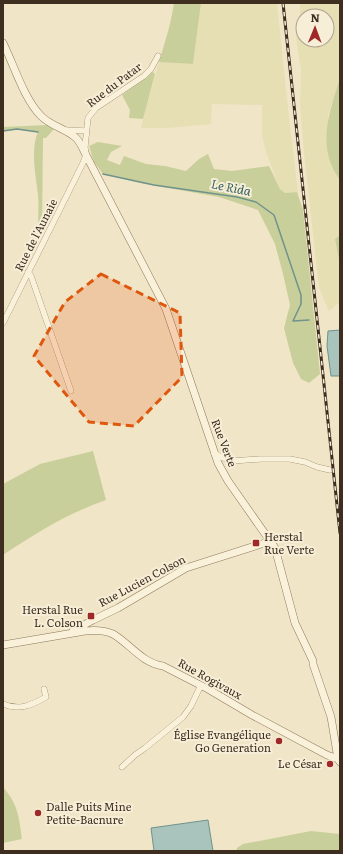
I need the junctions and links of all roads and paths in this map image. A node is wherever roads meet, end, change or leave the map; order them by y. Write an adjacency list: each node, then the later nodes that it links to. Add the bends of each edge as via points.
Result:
1 (3, 43): 3 (street, via 31,104 40,116)
2 (158, 56): 4 (street, Rue du Patar, via 144,76 96,108 88,118)
3 (64, 130): 4 (street); 5 (street, Rue Verte, via 76,138)
4 (86, 131): 5 (street, Rue du Patar)
5 (86, 155): 6 (street, Rue de l'Aunaie); 9 (street, Rue Verte, via 166,309)
6 (28, 272): 7 (street, Rue de l'Aunaie); 8 (street)
7 (3, 323)
8 (71, 391)
9 (214, 452): 10 (street, via 232,461 290,459); 11 (street, Rue Verte, via 228,480)
10 (330, 470)
11 (272, 541): 12 (street, Rue Lucien Colson, via 186,568); 19 (street, Rue Verte, via 295,623 313,661 331,717)
12 (93, 620): 13 (street); 14 (street, Rue Lucien Colson)
13 (93, 630): 14 (street, Rue Rogivaux); 16 (street, Rue Rogivaux, via 113,634 140,656)
14 (70, 633): 15 (street, Rue Rogivaux)
15 (3, 645)
16 (201, 685): 20 (street, Rue Rogivaux); 22 (street, via 183,717)
17 (44, 689): 18 (street, via 48,699 32,705 23,708)
18 (3, 704)
19 (336, 749): 20 (street); 21 (street, Rue Verte)
20 (330, 756): 21 (street, Rue Rogivaux)
21 (339, 761)
22 (122, 767)

